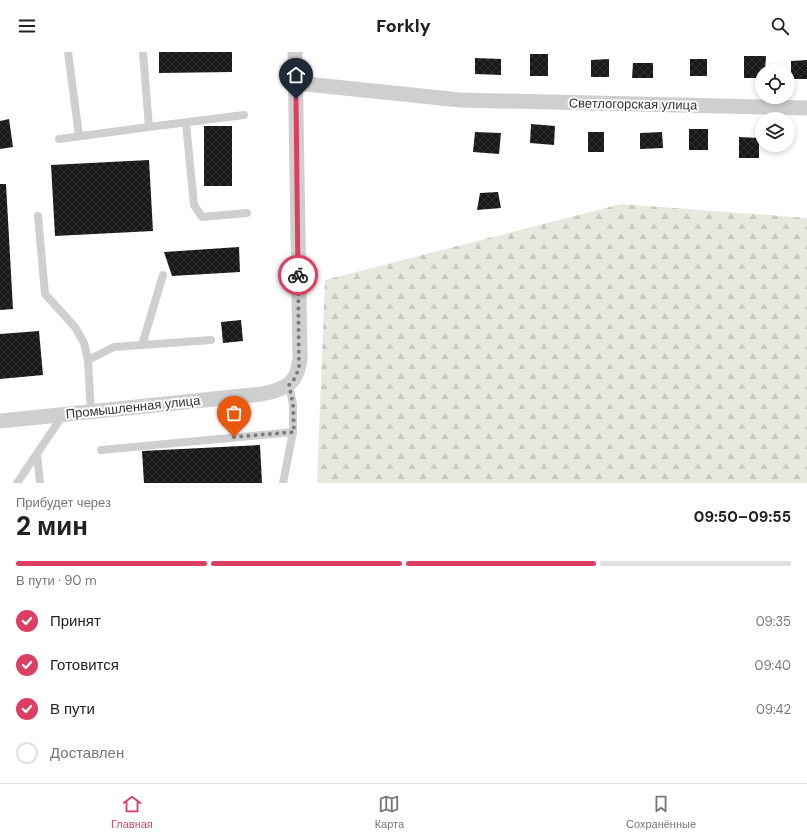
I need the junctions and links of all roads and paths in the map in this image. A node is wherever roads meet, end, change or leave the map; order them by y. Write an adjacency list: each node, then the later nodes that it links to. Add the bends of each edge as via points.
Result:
1 (68, 52): 9 (lane)
2 (143, 52): 8 (lane)
3 (295, 52): 4 (street)
4 (296, 84): 5 (street, Светлогорская улица, via 460,100); 17 (street, via 300,357 299,368)
5 (807, 108)
6 (244, 115): 7 (lane)
7 (186, 123): 8 (lane); 11 (lane, via 194,205 202,217)
8 (149, 128): 9 (lane)
9 (79, 136): 10 (lane)
10 (59, 139)
11 (248, 213)
12 (38, 216): 16 (lane, via 45,294 76,327 84,343)
13 (163, 275): 15 (lane)
14 (212, 340): 15 (lane)
15 (142, 345): 16 (lane, via 114,348)
16 (88, 360): 18 (lane)
17 (289, 385): 18 (street, Промышленная улица, via 262,394); 21 (lane)
18 (92, 412): 19 (street, Промышленная улица)
19 (63, 415): 20 (street, Промышленная улица); 23 (lane)
20 (0, 421)
21 (294, 432): 22 (lane); 26 (lane)
22 (101, 450)
23 (37, 454): 24 (lane); 25 (lane)
24 (17, 483)
25 (40, 483)
26 (283, 483)

